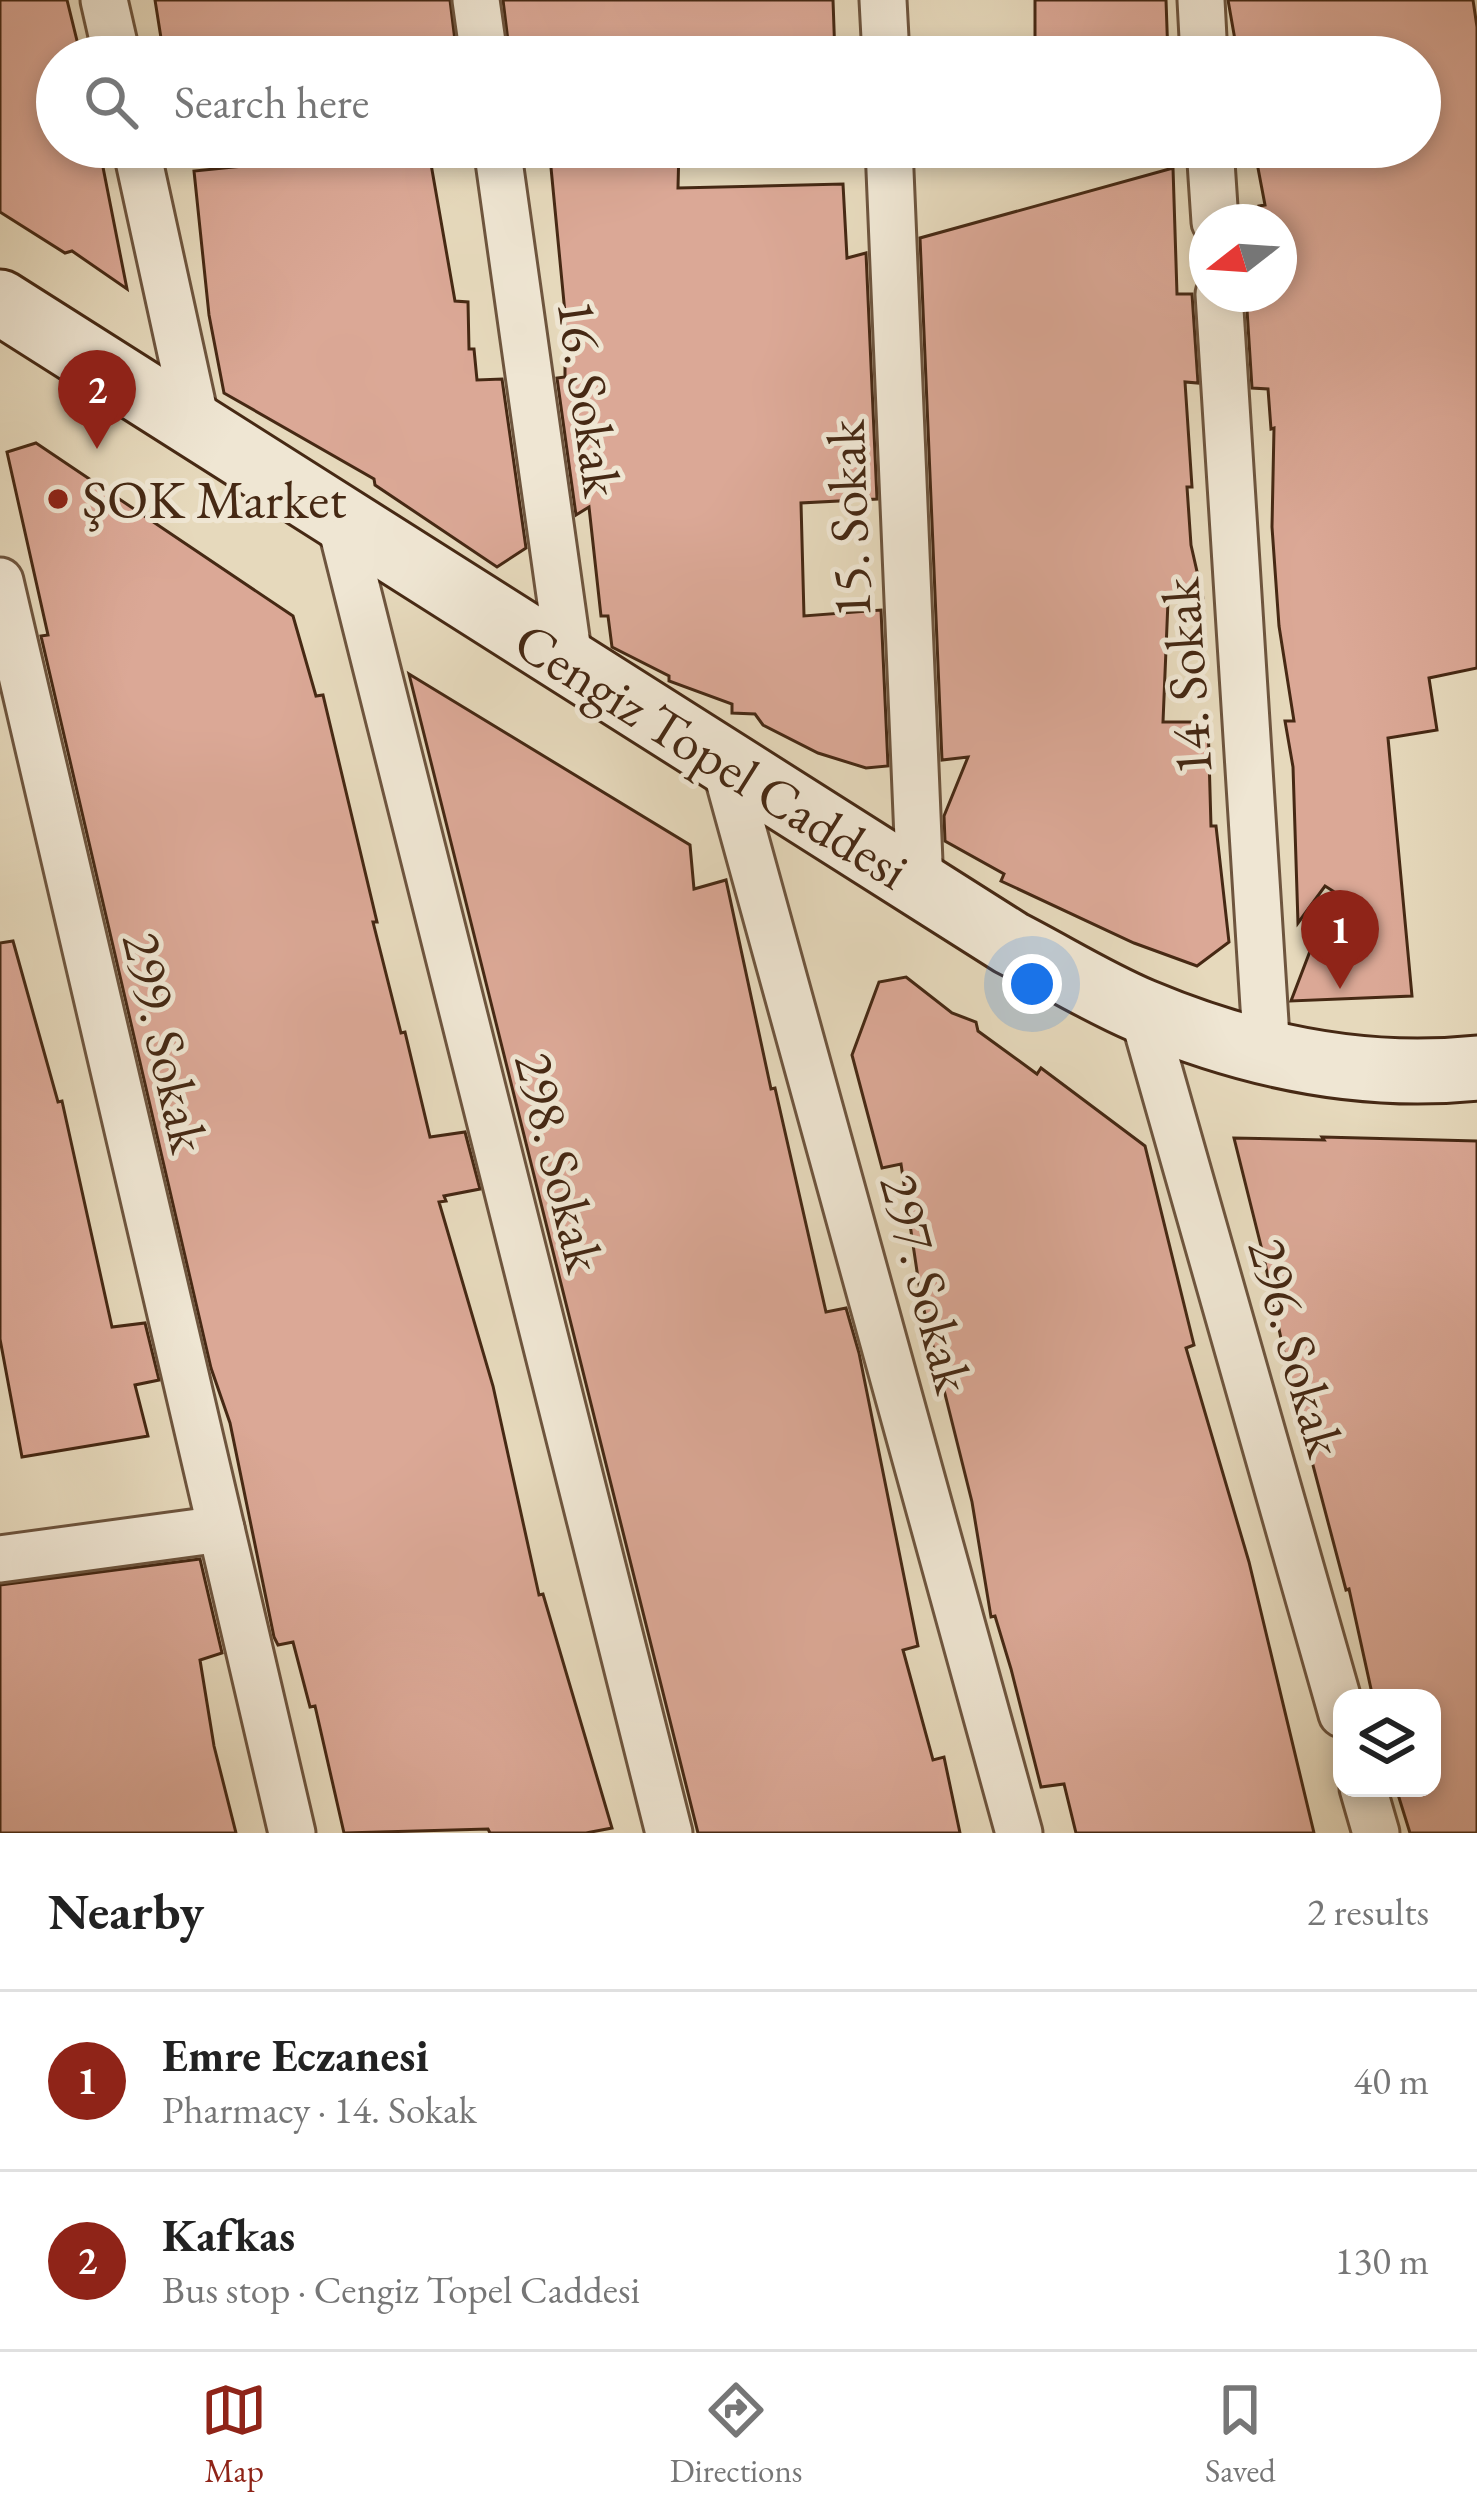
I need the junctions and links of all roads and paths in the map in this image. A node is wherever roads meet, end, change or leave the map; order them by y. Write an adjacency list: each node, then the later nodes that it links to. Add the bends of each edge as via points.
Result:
1 (104, 0): 5 (street)
2 (476, 0): 6 (street)
3 (883, 0): 7 (street)
4 (1201, 0): 8 (street)
5 (112, 36)
6 (481, 36)
7 (885, 36)
8 (1203, 36)
9 (141, 168): 16 (street)
10 (500, 168): 19 (street, 16. Sokak)
11 (891, 168): 21 (street, 15. Sokak)
12 (1211, 168): 13 (street)
13 (1214, 204)
14 (0, 302): 16 (main road, Cengiz Topel Caddesi)
15 (1220, 312): 23 (street, 14. Sokak)
16 (197, 426): 17 (main road, Cengiz Topel Caddesi)
17 (339, 518): 19 (main road, Cengiz Topel Caddesi); 30 (street, 298. Sokak)
18 (0, 581): 25 (street, 299. Sokak)
19 (570, 666): 20 (main road, Cengiz Topel Caddesi)
20 (724, 762): 21 (main road, Cengiz Topel Caddesi); 31 (street, 297. Sokak)
21 (920, 886): 22 (main road, Cengiz Topel Caddesi)
22 (1142, 1011): 23 (main road, Cengiz Topel Caddesi); 27 (street, 296. Sokak)
23 (1268, 1054): 24 (main road, Cengiz Topel Caddesi, via 1337,1068)
24 (1477, 1068)
25 (221, 1529): 26 (street); 29 (street, 299. Sokak)
26 (0, 1559)
27 (1335, 1689)
28 (1366, 1797): 32 (street)
29 (292, 1833)
30 (669, 1833)
31 (1019, 1833)
32 (1376, 1833)

